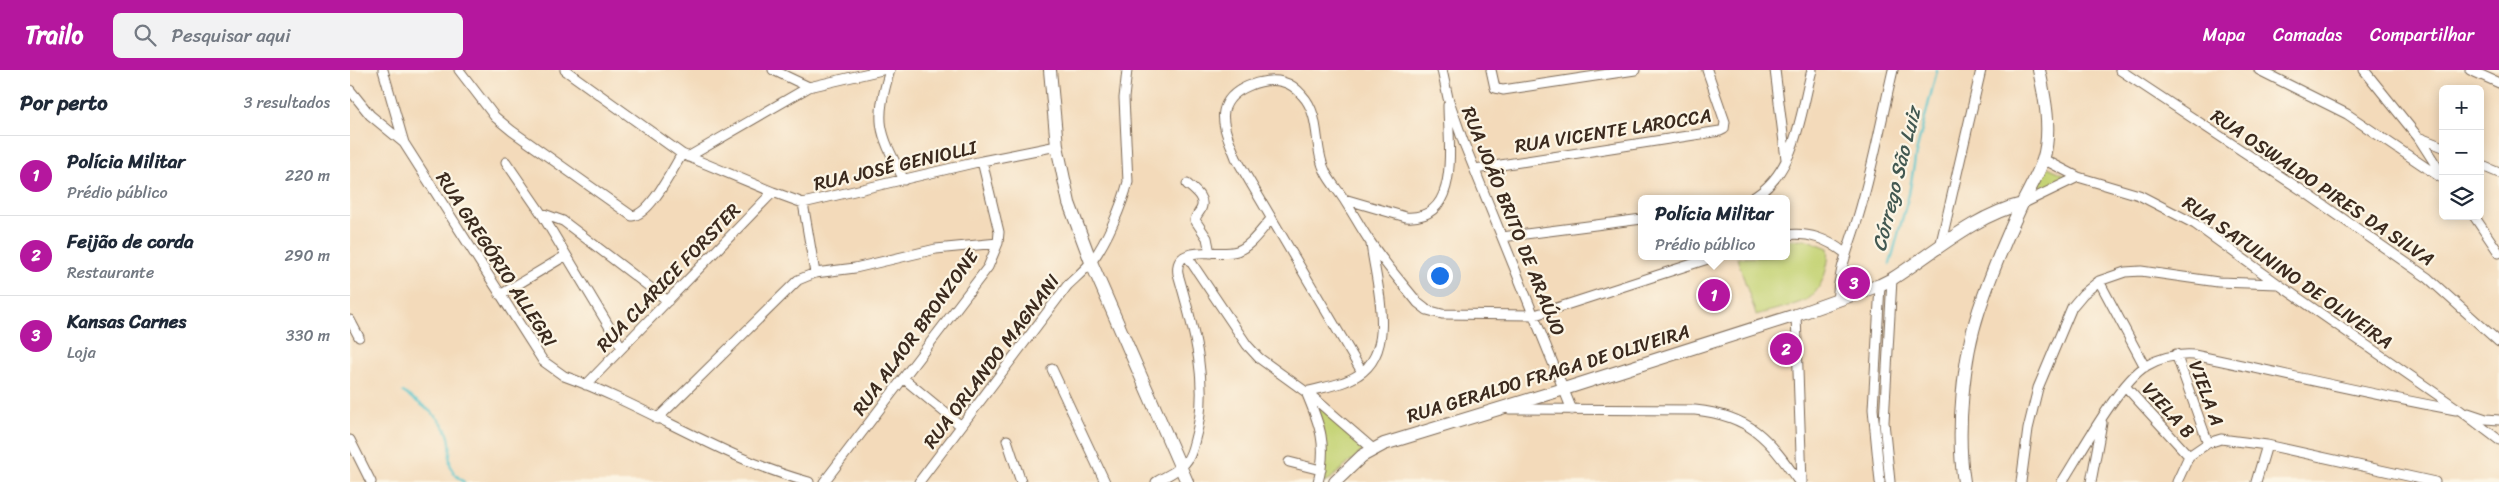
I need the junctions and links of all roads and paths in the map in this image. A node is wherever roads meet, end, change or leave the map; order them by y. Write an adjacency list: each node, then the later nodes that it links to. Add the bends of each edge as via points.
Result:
1 (383, 70): 28 (street, RUA GREGÓRIO ALLEGRI)
2 (459, 70): 31 (street, via 495,117 632,216 641,214 649,206)
3 (565, 70): 31 (street, RUA JOSÉ GENIOLLI)
4 (772, 70): 24 (street)
5 (882, 70): 24 (street)
6 (890, 70): 42 (street, via 880,104 880,127)
7 (1050, 70): 30 (main road)
8 (1127, 70): 64 (street, RUA ORLANDO MAGNANI, via 1124,98 1128,182)
9 (1442, 70): 26 (street, RUA JOÃO BRITO DE ARAÚJO)
10 (1491, 70): 22 (street, via 1495,88 1503,90)
11 (1635, 70): 22 (street)
12 (1707, 70): 37 (street, RUA VICENTE LAROCCA, via 1726,125 1720,131)
13 (1775, 70): 35 (street)
14 (1812, 70): 35 (street)
15 (1893, 70): 59 (street, via 1855,227)
16 (1981, 70): 57 (street)
17 (2039, 70): 32 (main road, via 2047,131)
18 (2120, 70): 79 (street, RUA OSWALDO PIRES DA SILVA, via 2420,272)
19 (2259, 70): 39 (street, via 2347,114)
20 (2364, 70): 27 (street)
21 (2470, 70): 23 (street)
22 (1578, 74)
23 (2499, 83)
24 (809, 87): 31 (street)
25 (350, 90): 28 (street, via 370,115)
26 (1448, 98): 37 (street, RUA JOÃO BRITO DE ARAÚJO); 46 (street, via 1448,183 1444,196 1433,211 1414,218 1406,217)
27 (2418, 137): 29 (street); 40 (street)
28 (404, 143): 71 (street, RUA GREGÓRIO ALLEGRI)
29 (2439, 145)
30 (1057, 146): 33 (street, RUA JOSÉ GENIOLLI); 64 (main road, via 1069,203)
31 (685, 156): 44 (street, RUA JOSÉ GENIOLLI)
32 (2043, 159): 41 (street, RUA SATULNINO DE OLIVEIRA); 48 (main road)
33 (982, 161): 42 (street, RUA JOSÉ GENIOLLI); 55 (street, RUA ALAOR BRONZONE, via 998,223)
34 (506, 162): 49 (street)
35 (1786, 164): 45 (street, via 1776,180)
36 (2484, 166): 38 (street)
37 (1474, 169): 54 (street, RUA JOÃO BRITO DE ARAÚJO)
38 (2499, 173)
39 (2439, 175)
40 (2441, 175)
41 (2078, 177): 48 (street, RUA GERALDO FRAGA DE OLIVEIRA); 69 (street, RUA SATULNINO DE OLIVEIRA, via 2139,195 2169,209)
42 (904, 180): 47 (street, RUA JOSÉ GENIOLLI)
43 (1187, 184): 58 (street, via 1202,202 1195,220 1208,238)
44 (772, 192): 47 (street, RUA JOSÉ GENIOLLI); 72 (street, RUA CLARICE FORSTER)
45 (1759, 195)
46 (1344, 199): 50 (street, via 1322,166 1308,102 1290,85 1270,80 1260,82 1231,98 1224,120 1236,158); 56 (street)
47 (803, 202): 65 (street)
48 (2022, 204): 57 (main road, RUA GERALDO FRAGA DE OLIVEIRA, via 1997,210); 120 (main road, via 1979,309 1970,340 1962,437)
49 (541, 213): 61 (street); 72 (street, via 563,221)
50 (1271, 219): 58 (street, via 1243,249 1227,254); 84 (street)
51 (1638, 220): 54 (street)
52 (2477, 220): 60 (street)
53 (1790, 235): 59 (street, via 1816,236)
54 (1502, 237): 75 (street, RUA JOÃO BRITO DE ARAÚJO)
55 (998, 243): 65 (street, via 936,249 855,268); 85 (street, RUA ALAOR BRONZONE, via 988,267)
56 (1371, 243): 75 (street, via 1427,310 1442,314); 84 (street, via 1382,336 1378,352)
57 (1940, 247): 67 (main road, RUA GERALDO FRAGA DE OLIVEIRA)
58 (1210, 252): 62 (street)
59 (1845, 253): 66 (street)
60 (2499, 253)
61 (565, 256): 71 (street); 80 (street)
62 (1187, 256): 89 (street, via 1247,345 1259,358); 105 (street, via 1180,260 1177,269 1194,335 1201,413 1191,453)
63 (1705, 260): 75 (street)
64 (1091, 262): 96 (street, RUA ORLANDO MAGNANI, via 1067,286); 105 (main road)
65 (815, 273): 94 (street, via 793,283)
66 (1838, 280): 73 (street); 74 (street)
67 (1892, 280): 70 (main road, RUA GERALDO FRAGA DE OLIVEIRA); 119 (street, via 1884,422)
68 (2099, 281): 69 (street, via 2126,272 2141,272 2242,284); 82 (street); 121 (street, via 2072,307 2038,388 2028,429)
69 (2278, 284): 92 (street, RUA SATULNINO DE OLIVEIRA)
70 (1880, 285): 73 (main road, RUA GERALDO FRAGA DE OLIVEIRA); 118 (street, via 1873,416)
71 (500, 295): 86 (street, RUA GREGÓRIO ALLEGRI, via 544,361 564,376)
72 (668, 300): 80 (street, RUA CLARICE FORSTER)
73 (1837, 301): 74 (main road, RUA GERALDO FRAGA DE OLIVEIRA)
74 (1821, 307): 76 (main road, RUA GERALDO FRAGA DE OLIVEIRA)
75 (1535, 315): 88 (street, RUA JOÃO BRITO DE ARAÚJO)
76 (1796, 315): 88 (main road, RUA GERALDO FRAGA DE OLIVEIRA); 117 (street)
77 (350, 320): 78 (street)
78 (359, 337)
79 (2499, 342)
80 (622, 348): 86 (street, RUA CLARICE FORSTER)
81 (2176, 354): 82 (street); 92 (street, via 2194,355); 100 (street, VIELA A)
82 (2145, 367): 87 (street)
83 (1052, 368): 112 (street)
84 (1362, 372): 89 (street)
85 (903, 378): 96 (street); 109 (street, RUA ALAOR BRONZONE)
86 (586, 385): 94 (street, RUA GREGÓRIO ALLEGRI)
87 (2125, 386): 93 (street); 103 (street, VIELA B)
88 (1564, 390): 90 (main road, RUA GERALDO FRAGA DE OLIVEIRA); 91 (street, RUA JOÃO BRITO DE ARAÚJO)
89 (1306, 392): 102 (street); 106 (street, via 1322,432)
90 (1496, 408): 91 (street); 102 (main road, RUA GERALDO FRAGA DE OLIVEIRA)
91 (1572, 410): 117 (street, via 1695,410 1718,413 1754,429 1774,448)
92 (2461, 411): 95 (street); 99 (street, RUA SATULNINO DE OLIVEIRA)
93 (2103, 418): 122 (street); 123 (street)
94 (658, 419): 108 (street, RUA GREGÓRIO ALLEGRI, via 774,472)
95 (2499, 420)
96 (960, 425): 110 (street, RUA ORLANDO MAGNANI)
97 (350, 440): 107 (street)
98 (1007, 440): 111 (street)
99 (2499, 440)
100 (2208, 443): 101 (street, via 2221,439); 103 (street)
101 (2267, 444): 125 (street); 126 (street)
102 (1373, 448): 116 (main road, RUA GERALDO FRAGA DE OLIVEIRA)
103 (2189, 456): 124 (street)
104 (1289, 462): 106 (street)
105 (1179, 468): 113 (street); 114 (main road)
106 (1321, 470): 115 (street)
107 (371, 482)
108 (809, 482)
109 (824, 482)
110 (919, 482)
111 (1021, 482)
112 (1105, 482)
113 (1156, 482)
114 (1187, 482)
115 (1318, 482)
116 (1335, 482)
117 (1800, 482)
118 (1880, 482)
119 (1890, 482)
120 (1964, 482)
121 (2021, 482)
122 (2062, 482)
123 (2092, 482)
124 (2177, 482)
125 (2256, 482)
126 (2435, 482)

